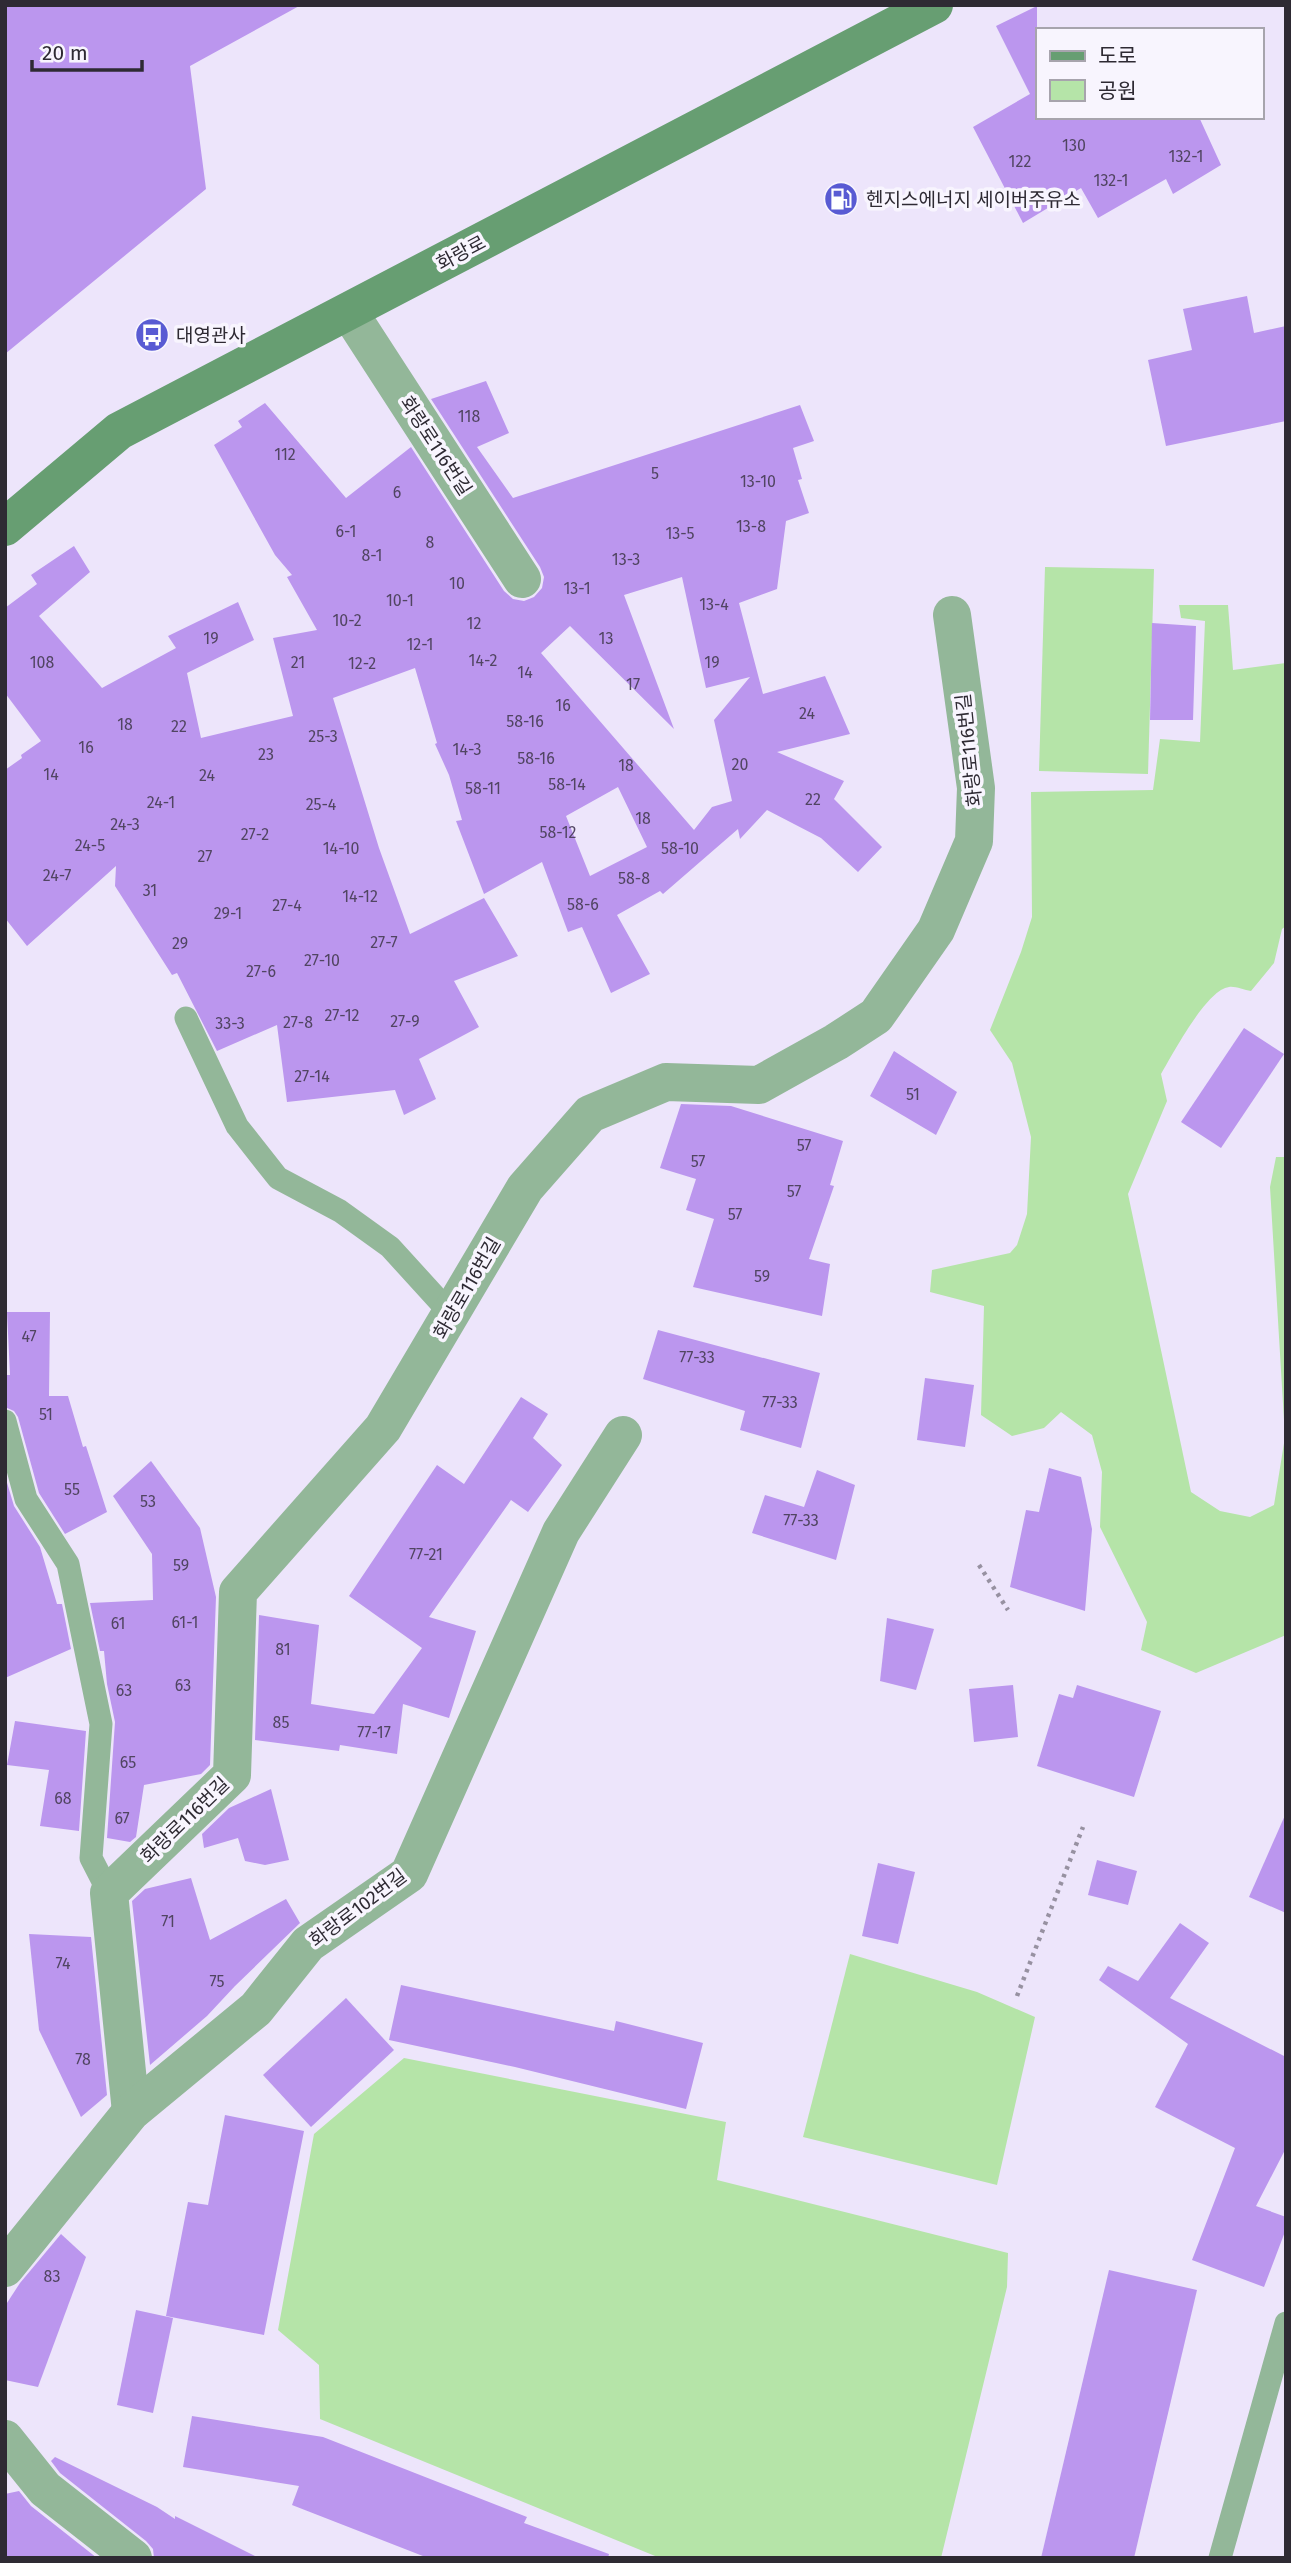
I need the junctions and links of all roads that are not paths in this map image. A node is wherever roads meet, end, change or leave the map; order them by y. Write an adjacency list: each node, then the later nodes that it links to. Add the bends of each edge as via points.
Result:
1 (934, 5): 2 (main road, 화랑로)
2 (349, 312): 3 (main road, 화랑로, via 119,432); 4 (street, 화랑로116번길)
3 (5, 527)
4 (522, 579)
5 (952, 615): 7 (street, 화랑로116번길, via 976,788 974,841 936,930 876,1016 759,1085 666,1082 590,1114 525,1188)
6 (186, 1018): 7 (lane, via 237,1126 278,1178 340,1211 390,1247)
7 (451, 1314): 10 (street, 화랑로116번길, via 383,1428 238,1592 232,1775)
8 (5, 1421): 10 (lane, via 26,1499 68,1564 101,1724 91,1858)
9 (623, 1435): 11 (street, 화랑로102번길, via 561,1532 409,1874 308,1944 256,2008)
10 (110, 1893): 11 (street)
11 (131, 2112): 12 (street, 화랑로102번길)
12 (5, 2268)
13 (1286, 2323): 16 (lane)
14 (5, 2439): 15 (street, via 45,2489)
15 (133, 2558)
16 (1220, 2558)

